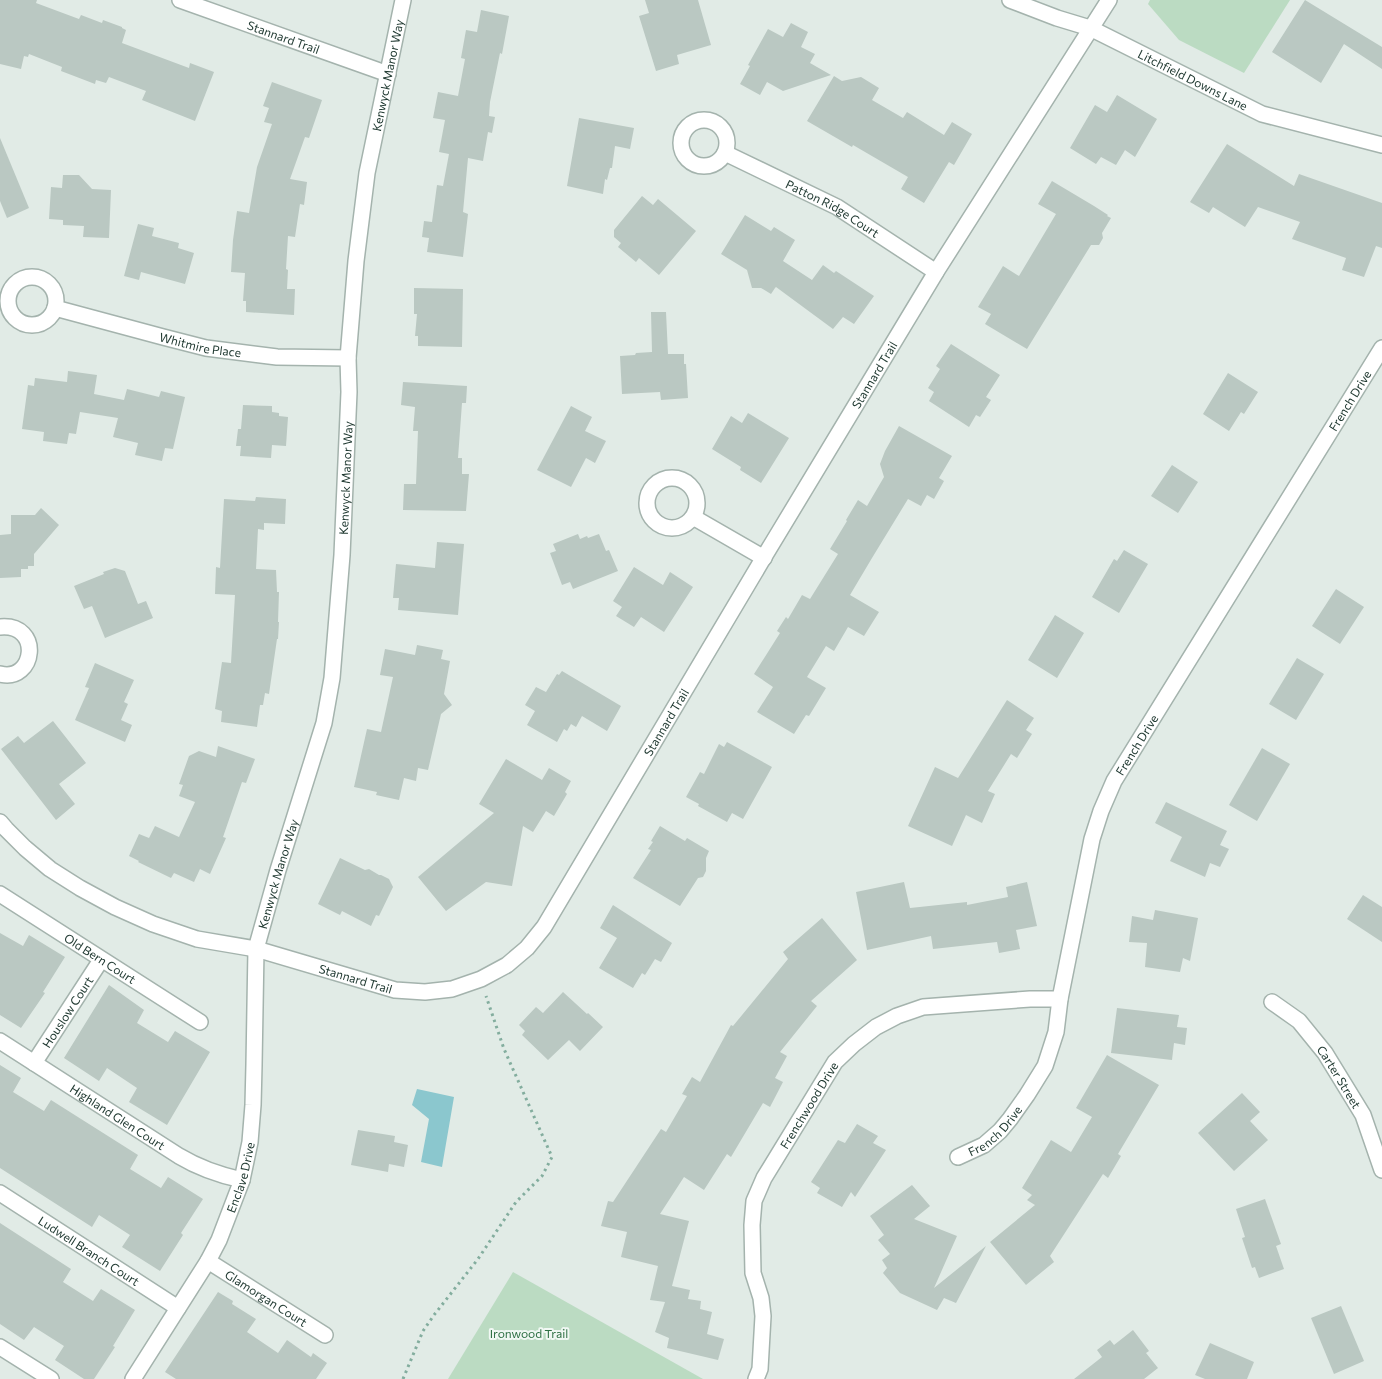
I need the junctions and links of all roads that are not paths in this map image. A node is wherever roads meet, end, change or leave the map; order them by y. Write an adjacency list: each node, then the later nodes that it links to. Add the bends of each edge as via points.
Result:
1 (180, 0): 6 (street, Stannard Trail)
2 (403, 0): 6 (street, Kenwyck Manor Way)
3 (1010, 0): 5 (street, Litchfield Downs Lane)
4 (1109, 0): 5 (street, Stannard Trail)
5 (1090, 28): 7 (street, Litchfield Downs Lane, via 1262,114); 9 (street, Stannard Trail)
6 (388, 74): 12 (street, Kenwyck Manor Way, via 364,200)
7 (1382, 145)
8 (726, 153): 9 (street, Patton Ridge Court, via 838,207)
9 (936, 272): 14 (street, Stannard Trail)
10 (55, 308): 12 (street, Whitmire Place, via 206,348 277,357)
11 (1382, 348): 21 (street, French Drive, via 1114,781 1092,839)
12 (348, 358): 19 (street, Kenwyck Manor Way, via 343,546 332,678 324,723)
13 (693, 517): 14 (street)
14 (764, 558): 19 (street, Stannard Trail, via 544,927 507,965 452,989 425,992 396,990)
15 (0, 627): 16 (street, via 12,627 22,632 29,644 30,655 19,671)
16 (0, 674)
17 (0, 822): 19 (street, Stannard Trail, via 50,869 115,907 197,939)
18 (0, 894): 20 (street, Old Bern Court)
19 (256, 949): 28 (street, Enclave Drive, via 253,1105)
20 (101, 960): 23 (street, Old Bern Court); 25 (street, Houslow Court)
21 (1060, 999): 26 (street, French Drive, via 1056,1032 1045,1066 1027,1095 1010,1119 984,1145); 36 (street, Frenchwood Drive, via 923,1007 876,1027 835,1062 764,1178 754,1201 753,1273 763,1316 760,1369)
22 (1272, 1002): 27 (street, Carter Street, via 1299,1021 1325,1053 1363,1116)
23 (200, 1022)
24 (0, 1041): 25 (street, Highland Glen Court)
25 (34, 1063): 28 (street, Highland Glen Court, via 192,1164)
26 (958, 1157)
27 (1382, 1170)
28 (242, 1180): 30 (street, Enclave Drive)
29 (0, 1194): 31 (street, Ludwell Branch Court)
30 (208, 1261): 31 (street, Enclave Drive); 32 (street, Glamorgan Court)
31 (178, 1308): 34 (street, Enclave Drive)
32 (325, 1335)
33 (0, 1347): 35 (street)
34 (135, 1378)
35 (51, 1379)
36 (756, 1379)

